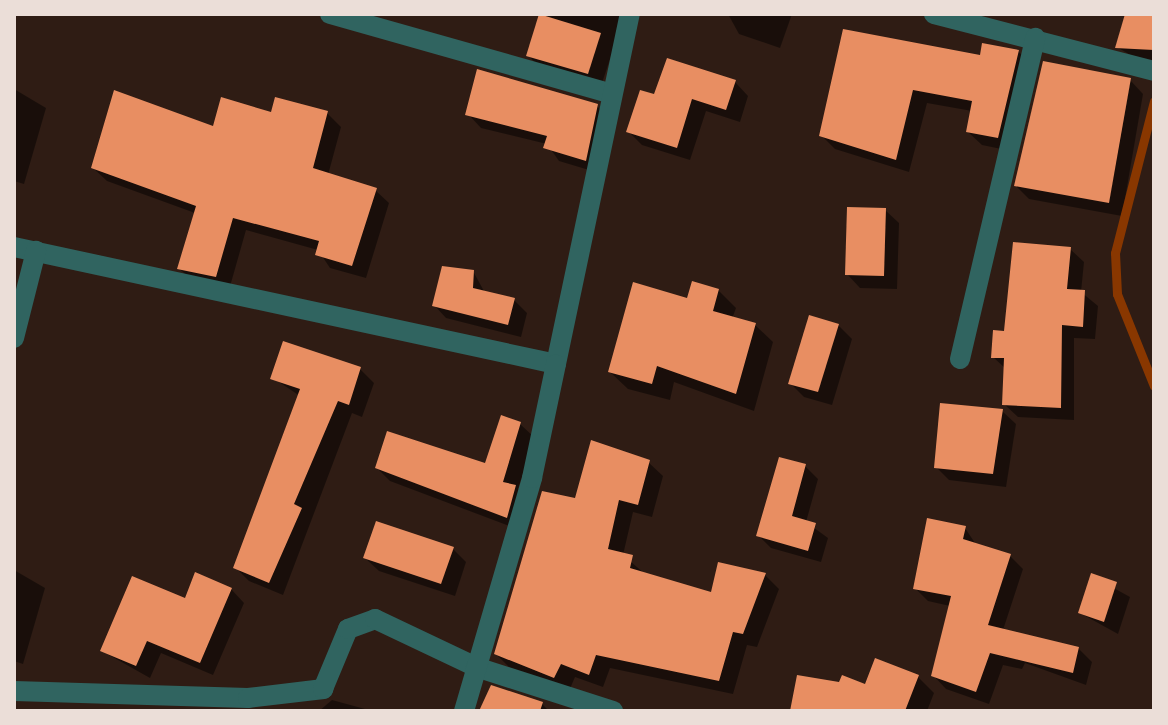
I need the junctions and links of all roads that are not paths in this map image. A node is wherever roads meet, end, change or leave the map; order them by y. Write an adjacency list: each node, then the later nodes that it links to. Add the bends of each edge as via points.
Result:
1 (330, 14): 6 (street)
2 (630, 14): 6 (street)
3 (946, 16): 4 (street)
4 (1035, 38): 5 (street); 10 (street)
5 (1150, 70)
6 (612, 94): 11 (street)
7 (14, 247): 8 (street)
8 (36, 251): 9 (street); 11 (street)
9 (14, 338)
10 (960, 359)
11 (556, 364): 12 (street)
12 (476, 667): 13 (street, via 375,619 352,623 323,689 248,698); 14 (street); 15 (street)
13 (14, 691)
14 (464, 711)
15 (613, 711)

